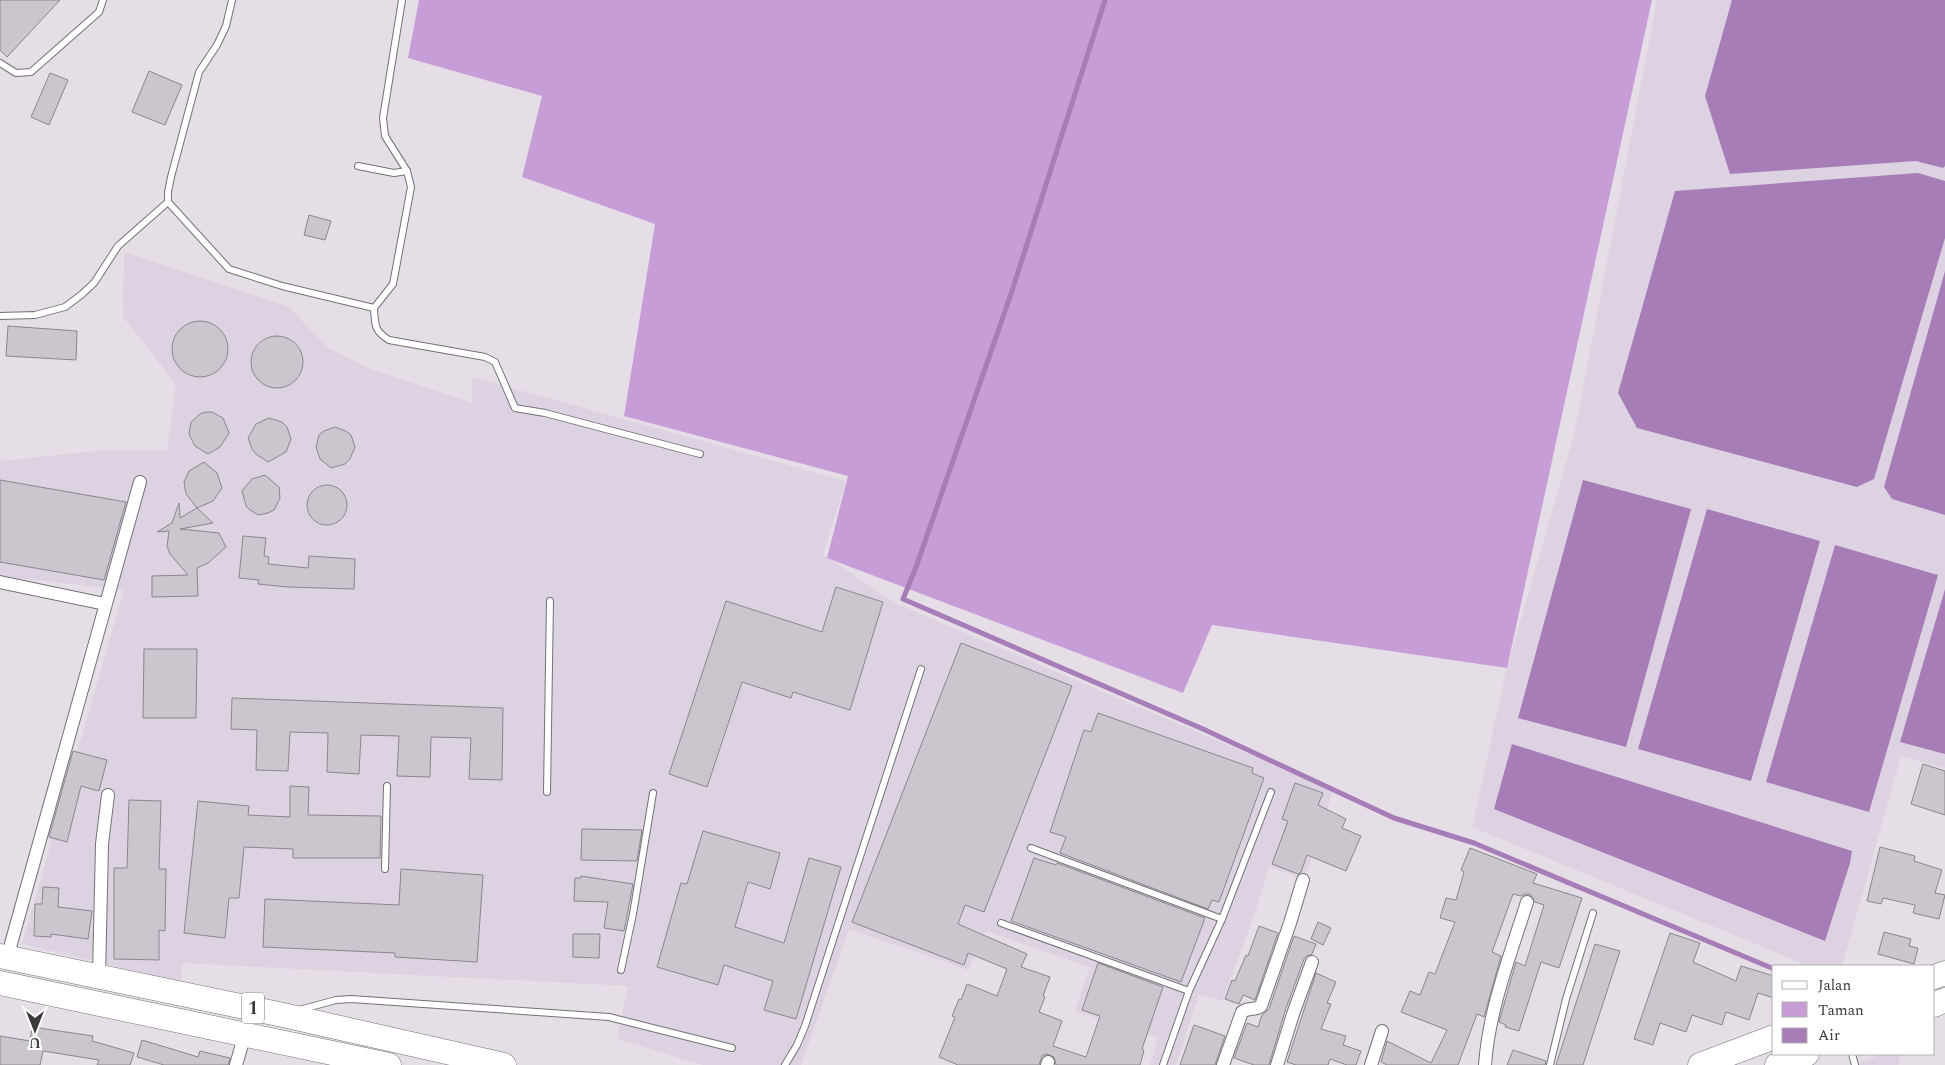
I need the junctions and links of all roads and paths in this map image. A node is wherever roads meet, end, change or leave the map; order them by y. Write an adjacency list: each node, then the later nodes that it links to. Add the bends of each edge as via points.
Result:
1 (103, 0): 4 (lane, via 99,12 31,72 16,73)
2 (232, 0): 7 (lane, via 226,26 199,72 171,177)
3 (402, 0): 6 (lane, via 383,118 385,136)
4 (0, 63)
5 (358, 166): 6 (lane, via 394,173)
6 (407, 171): 8 (lane, via 411,187 393,284)
7 (168, 202): 8 (lane, via 229,269 282,286); 9 (lane, via 118,246 94,282 65,307 35,315)
8 (374, 308): 10 (lane, via 374,324 380,334 390,340 485,357 495,362 515,408)
9 (0, 316)
10 (700, 454)
11 (140, 482): 14 (street)
12 (0, 582): 14 (street)
13 (550, 601): 17 (lane)
14 (105, 604): 28 (street)
15 (921, 669): 43 (lane, via 805,1026)
16 (387, 786): 22 (lane)
17 (547, 792)
18 (1271, 792): 26 (lane)
19 (653, 793): 30 (lane)
20 (108, 795): 31 (street, via 102,844)
21 (1031, 848): 26 (lane)
22 (385, 869)
23 (1303, 880): 45 (street, via 1260,1006 1257,1009 1246,1008 1242,1012)
24 (1527, 902): 48 (street, via 1493,1010)
25 (1593, 913): 49 (lane, via 1566,999)
26 (1222, 919): 33 (lane)
27 (1001, 923): 33 (lane)
28 (4, 957): 31 (highway, 1)
29 (1312, 962): 46 (street)
30 (621, 970)
31 (99, 975): 34 (highway, 1)
32 (0, 983): 36 (highway, 1)
33 (1189, 991): 44 (lane)
34 (283, 1015): 38 (lane, via 351,999 566,1014 609,1018); 42 (highway, 1)
35 (1382, 1031): 47 (street)
36 (245, 1034): 40 (street); 41 (highway, 1)
37 (1772, 1038): 50 (highway)
38 (732, 1048)
39 (1804, 1055): 51 (highway)
40 (236, 1065)
41 (385, 1065)
42 (504, 1065)
43 (784, 1065)
44 (1163, 1065)
45 (1223, 1065)
46 (1277, 1065)
47 (1371, 1065)
48 (1485, 1065)
49 (1550, 1065)
50 (1700, 1065)
51 (1777, 1065)

